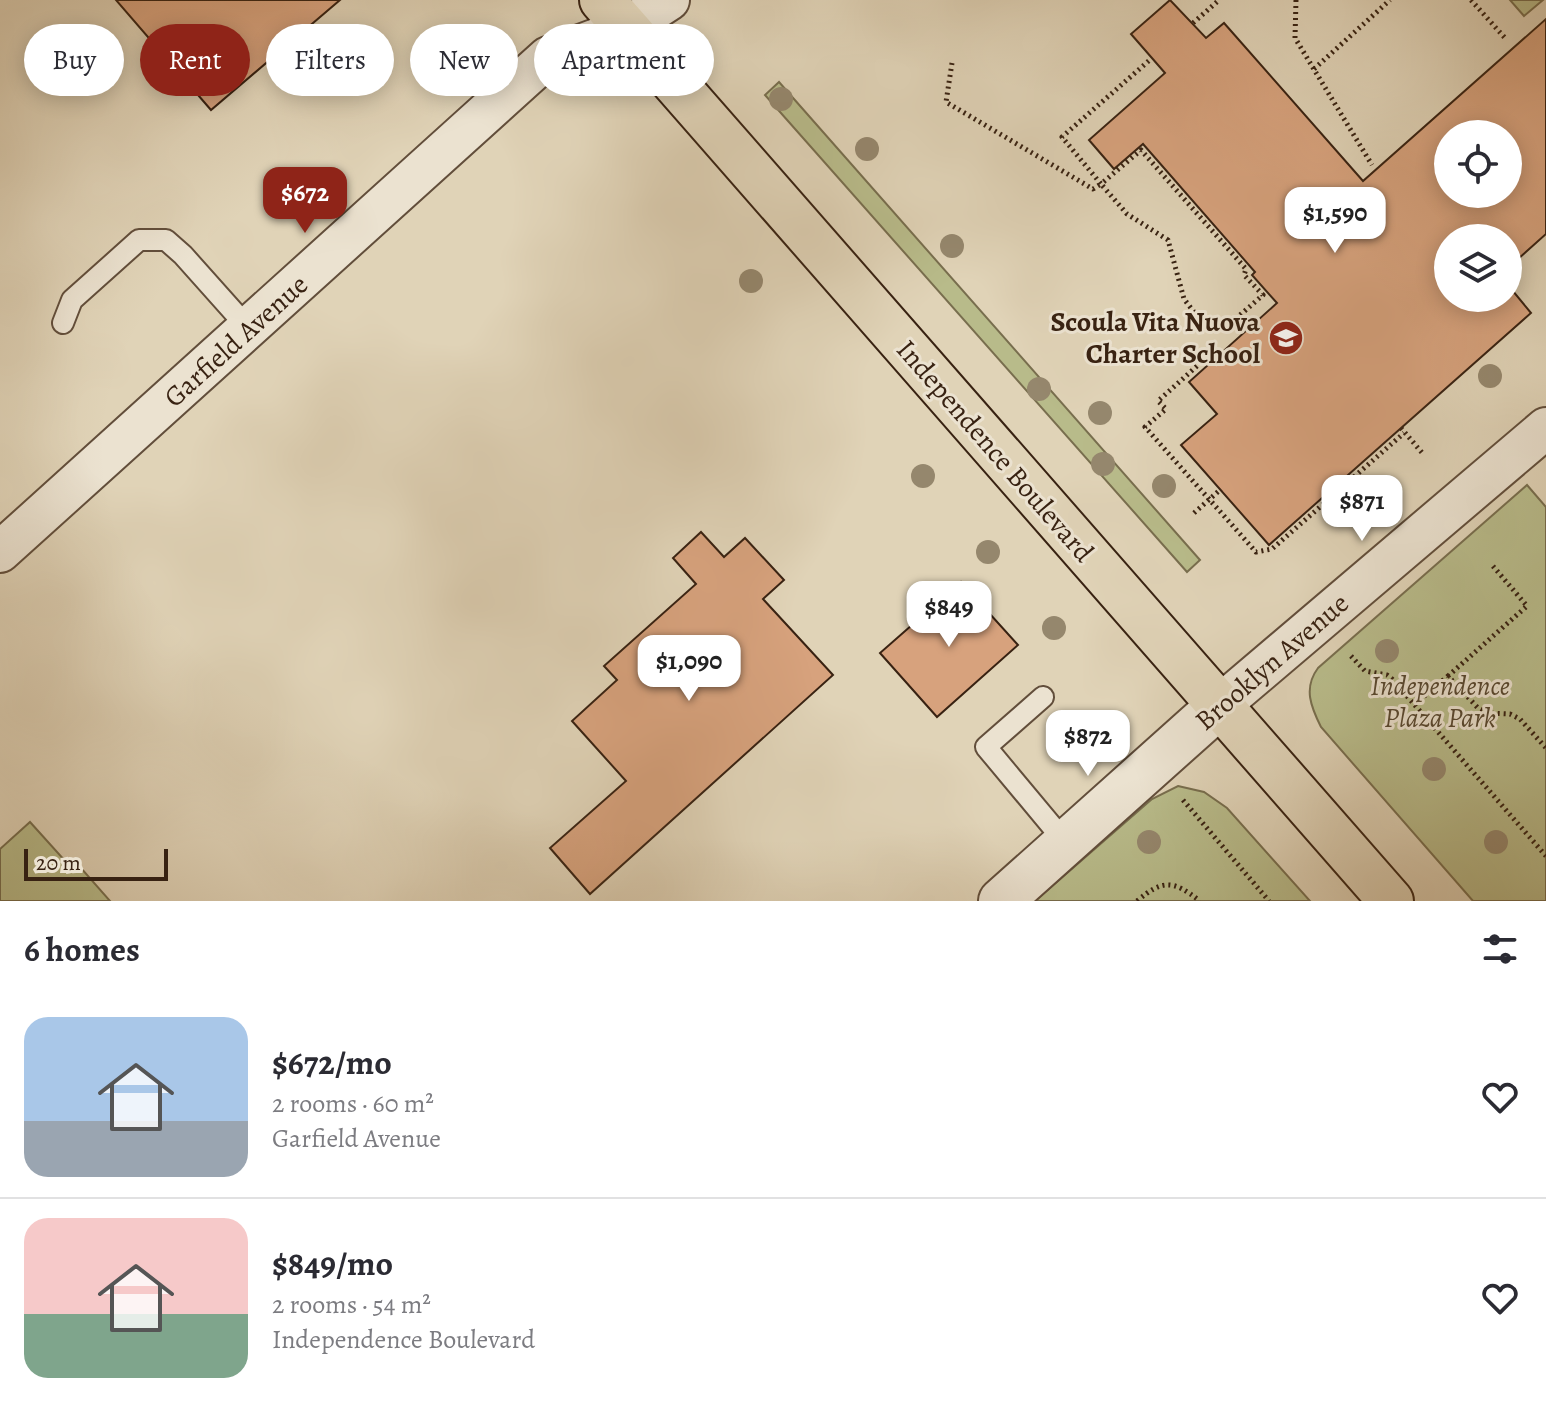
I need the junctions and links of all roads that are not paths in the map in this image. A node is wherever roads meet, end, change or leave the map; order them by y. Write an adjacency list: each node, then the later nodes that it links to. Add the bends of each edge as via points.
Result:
1 (669, 0): 2 (street, Garfield Avenue)
2 (614, 14): 4 (street, Garfield Avenue, via 548,57); 8 (main road, Independence Boulevard)
3 (63, 323): 4 (lane, via 72,300 139,240 166,240)
4 (249, 329): 6 (street, Garfield Avenue)
5 (1546, 428): 8 (street, Brooklyn Avenue)
6 (0, 552)
7 (1043, 697): 9 (lane, via 986,747)
8 (1219, 706): 9 (street, Brooklyn Avenue); 11 (main road, Independence Boulevard)
9 (1066, 843): 10 (street, Brooklyn Avenue)
10 (1001, 901)
11 (1391, 901)

